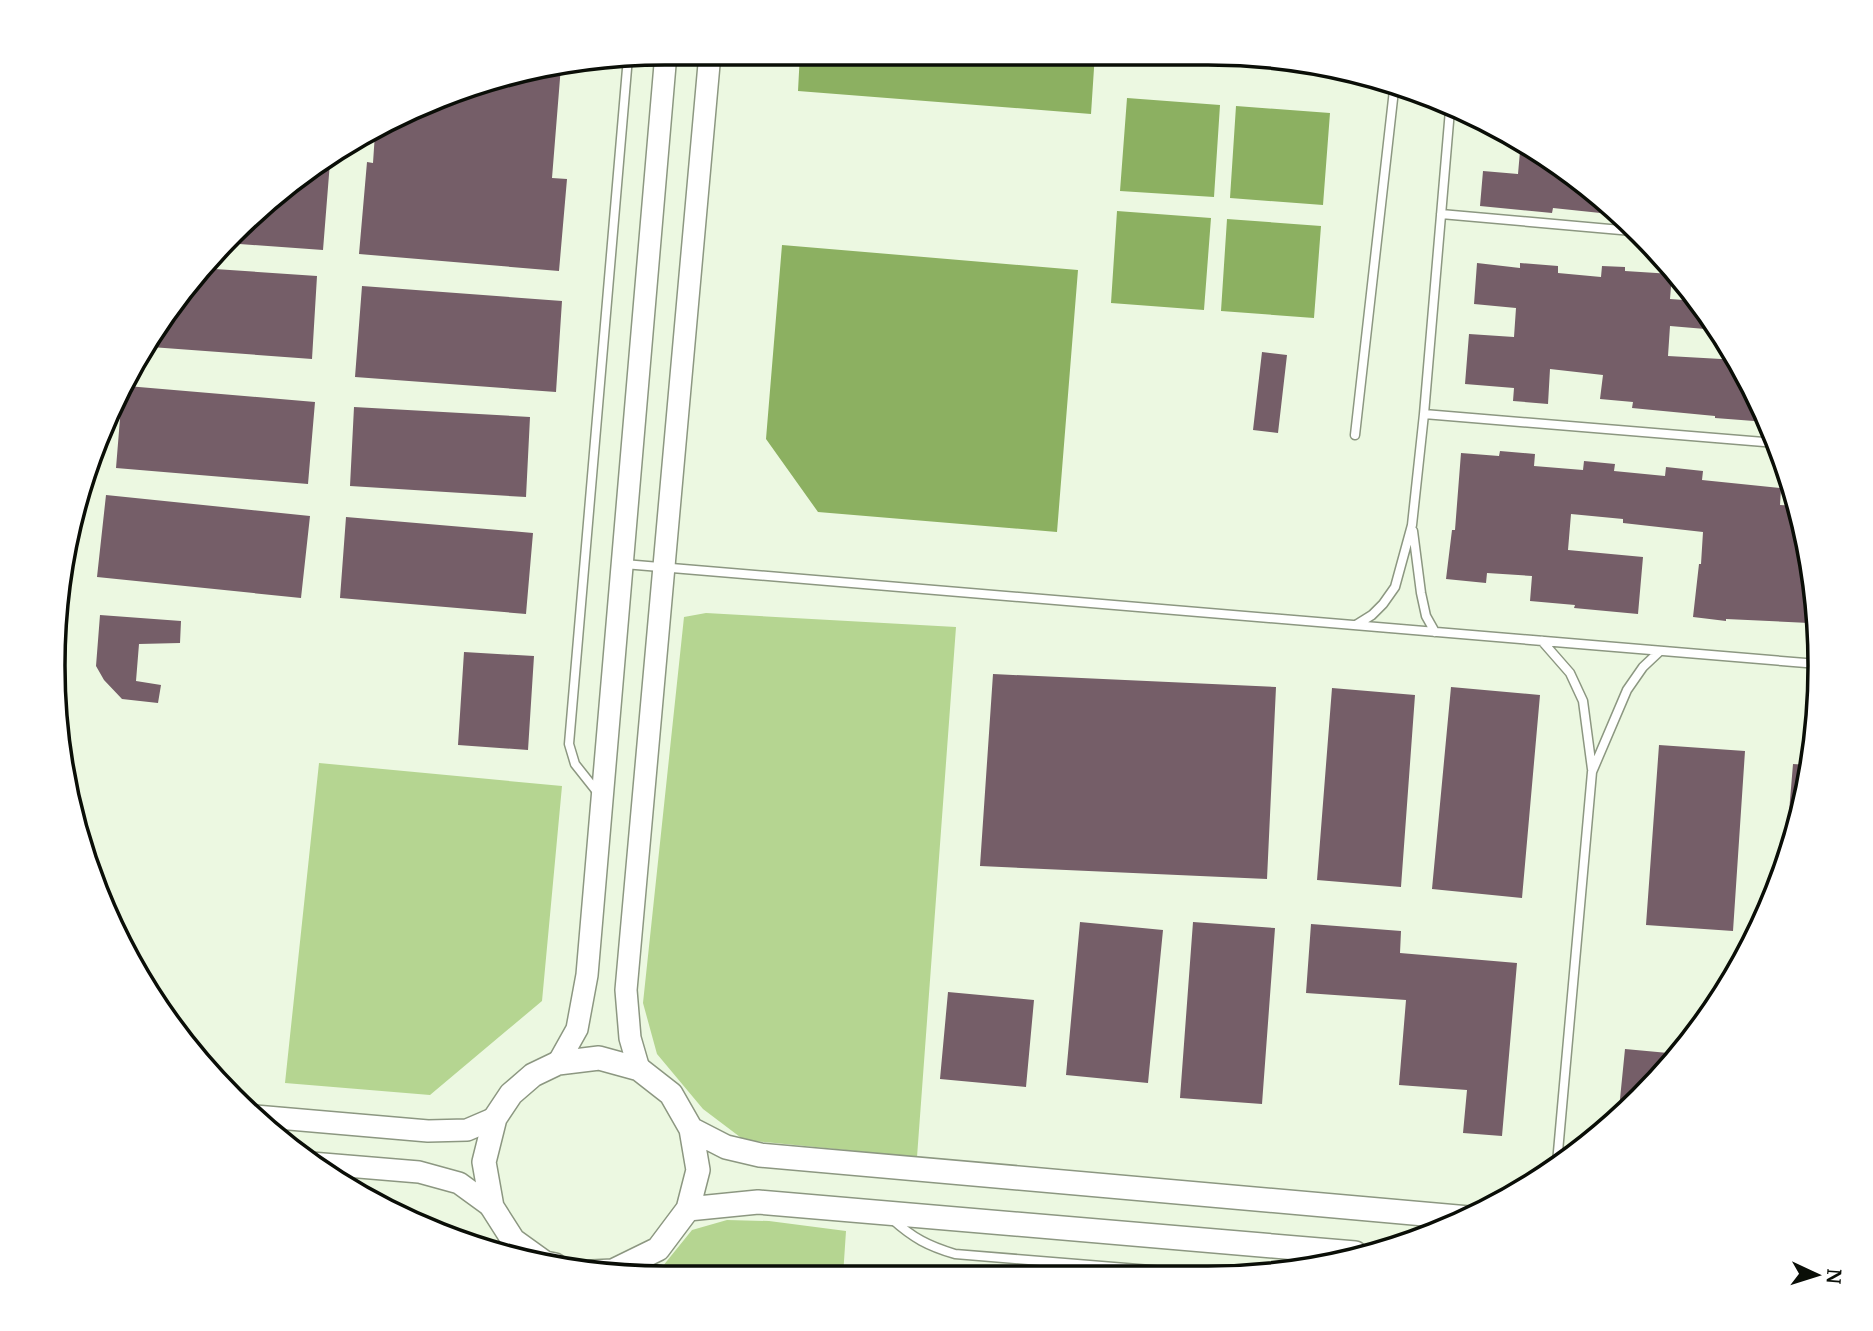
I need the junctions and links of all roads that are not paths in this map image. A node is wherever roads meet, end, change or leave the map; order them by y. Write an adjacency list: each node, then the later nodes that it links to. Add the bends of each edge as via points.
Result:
1 (665, 65): 12 (street)
2 (709, 65): 13 (street)
3 (627, 66): 20 (lane, via 569,744 575,764)
4 (1393, 95): 9 (lane)
5 (1449, 116): 6 (lane)
6 (1441, 215): 7 (lane); 8 (lane)
7 (1621, 230)
8 (1424, 414): 10 (lane); 11 (lane)
9 (1355, 435)
10 (1765, 442)
11 (1412, 525): 14 (lane, via 1395,587 1372,615); 15 (lane, via 1421,593)
12 (622, 564): 13 (lane); 20 (street)
13 (665, 567): 14 (lane); 22 (street, via 626,990 630,1038)
14 (1356, 625): 15 (lane)
15 (1435, 632): 16 (lane)
16 (1542, 641): 17 (lane); 19 (lane, via 1570,673 1583,701)
17 (1660, 651): 18 (lane); 19 (lane, via 1627,690)
18 (1808, 663)
19 (1592, 772): 26 (lane)
20 (602, 798): 21 (street, via 587,975 577,1029)
21 (558, 1063): 22 (main road, via 599,1058); 24 (main road, via 533,1075 511,1094)
22 (639, 1069): 25 (main road, via 671,1094)
23 (269, 1117): 24 (street, via 428,1131 467,1130)
24 (495, 1118): 28 (main road, via 484,1162)
25 (691, 1129): 29 (main road, via 698,1170); 31 (main road, via 726,1147 760,1155)
26 (1558, 1153)
27 (332, 1165): 28 (street, via 419,1172 459,1183)
28 (492, 1208): 32 (main road, via 513,1240)
29 (688, 1209): 30 (main road, via 758,1202); 34 (main road, via 658,1249)
30 (886, 1213): 33 (main road); 35 (lane, via 918,1240 955,1254)
31 (1447, 1216)
32 (528, 1250)
33 (1339, 1252)
34 (622, 1265)
35 (1102, 1266)

